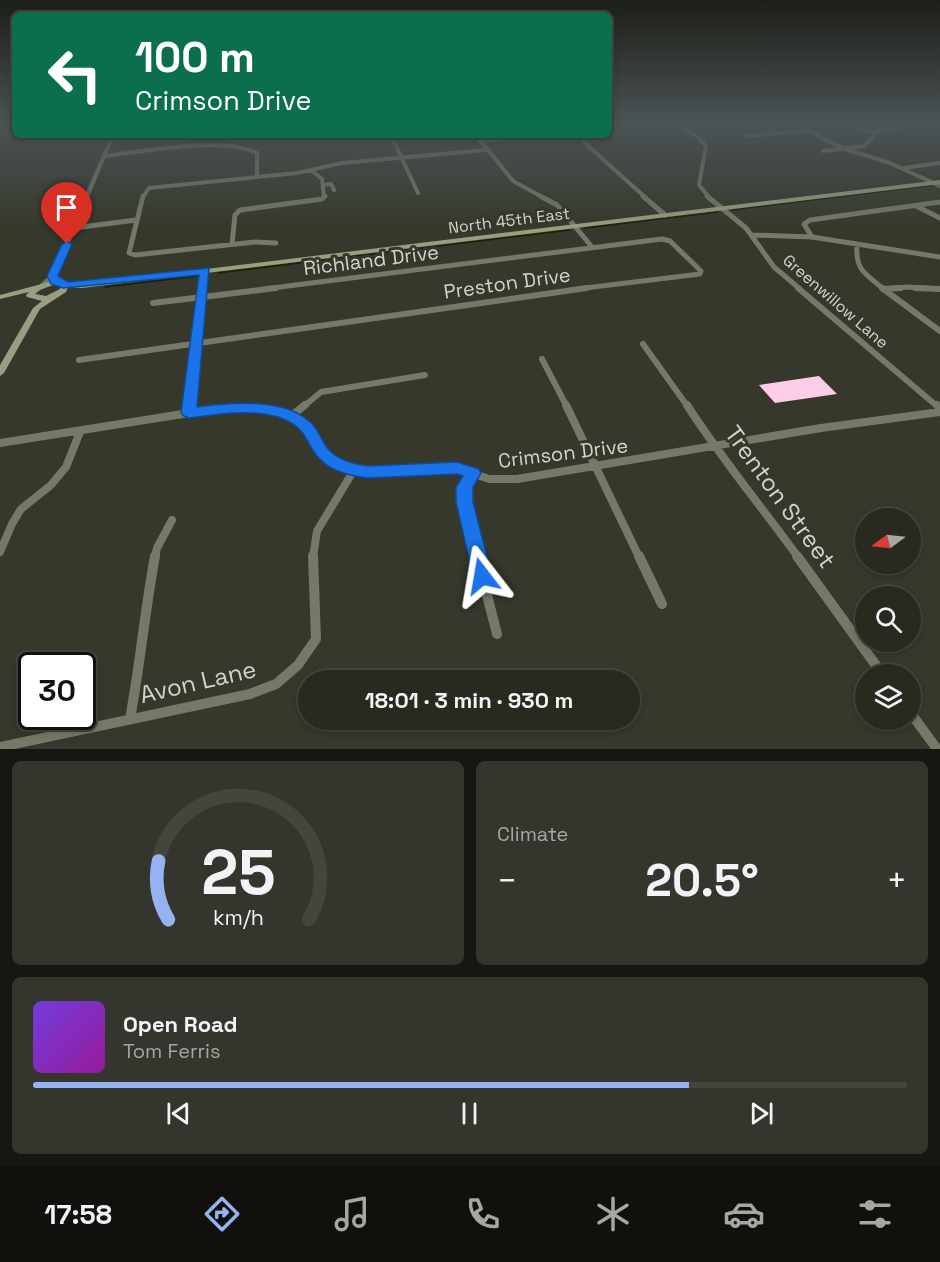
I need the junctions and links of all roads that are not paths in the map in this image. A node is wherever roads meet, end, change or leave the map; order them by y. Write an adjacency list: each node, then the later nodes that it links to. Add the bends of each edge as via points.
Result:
1 (103, 159): 24 (street)
2 (257, 159): 12 (street)
3 (390, 159): 11 (street)
4 (401, 159): 16 (street)
5 (494, 159): 23 (street, via 513,181 557,206)
6 (603, 159): 20 (street)
7 (704, 159): 19 (street, Greenwillow Lane, via 699,185)
8 (875, 159): 10 (street)
9 (940, 163): 10 (street)
10 (903, 168): 13 (street)
11 (311, 170): 12 (street); 14 (street, via 320,175)
12 (257, 177): 22 (street, via 149,188 144,192)
13 (938, 184): 19 (main road, North 45th East)
14 (323, 185): 15 (street, via 331,184); 28 (street, via 322,199 240,210 235,215)
15 (334, 190)
16 (418, 193)
17 (940, 202): 18 (street)
18 (915, 206): 21 (street); 26 (street, via 810,220 804,224)
19 (723, 208): 20 (main road, North 45th East); 25 (street, Greenwillow Lane)
20 (665, 215): 23 (main road, North 45th East)
21 (940, 218)
22 (136, 220): 24 (street); 28 (street, via 131,255)
23 (574, 226): 30 (street); 32 (main road, North 45th East)
24 (74, 228): 34 (street)
25 (751, 236): 26 (street); 49 (street, Greenwillow Lane, via 774,267)
26 (812, 237): 29 (street)
27 (276, 243): 28 (street)
28 (232, 244)
29 (857, 244): 31 (street); 35 (street, via 858,268)
30 (592, 247): 39 (street, Richland Drive); 44 (street, Preston Drive, via 663,239 670,241 700,274)
31 (940, 257)
32 (205, 271): 34 (main road, North 45th East); 39 (street)
33 (39, 286): 34 (main road); 37 (main road); 40 (main road, via 31,293)
34 (57, 286): 40 (main road)
35 (883, 289): 36 (street); 42 (street)
36 (940, 289)
37 (11, 295): 38 (main road); 40 (main road)
38 (0, 297)
39 (203, 297): 41 (street, Richland Drive); 44 (street)
40 (35, 301): 47 (main road)
41 (153, 303)
42 (940, 331)
43 (643, 344): 55 (street, Trenton Street)
44 (196, 345): 46 (street); 51 (street)
45 (542, 359): 56 (street)
46 (79, 360)
47 (0, 373)
48 (425, 375): 52 (street, via 321,392)
49 (940, 408)
50 (940, 412): 55 (street, Crimson Drive)
51 (189, 413): 52 (street, Crimson Drive, via 238,407); 53 (street, Crimson Drive)
52 (290, 417): 57 (street, Crimson Drive, via 314,434 324,454)
53 (80, 432): 54 (street, Crimson Drive); 60 (street, via 65,470 22,508)
54 (0, 443)
55 (714, 446): 56 (street, Crimson Drive); 63 (street, Trenton Street)
56 (597, 467): 58 (street, Crimson Drive, via 517,478 489,479); 61 (street)
57 (354, 470): 58 (street, Crimson Drive, via 457,468); 64 (street, Avon Lane, via 317,531 313,559 316,639 298,665 276,684 250,694)
58 (473, 473): 62 (street, via 465,487 464,502)
59 (172, 520): 64 (street, via 157,548)
60 (0, 552)
61 (662, 604)
62 (497, 634)
63 (875, 664)
64 (130, 719): 66 (street, Avon Lane)
65 (921, 727): 67 (street)
66 (0, 747)
67 (937, 749)

